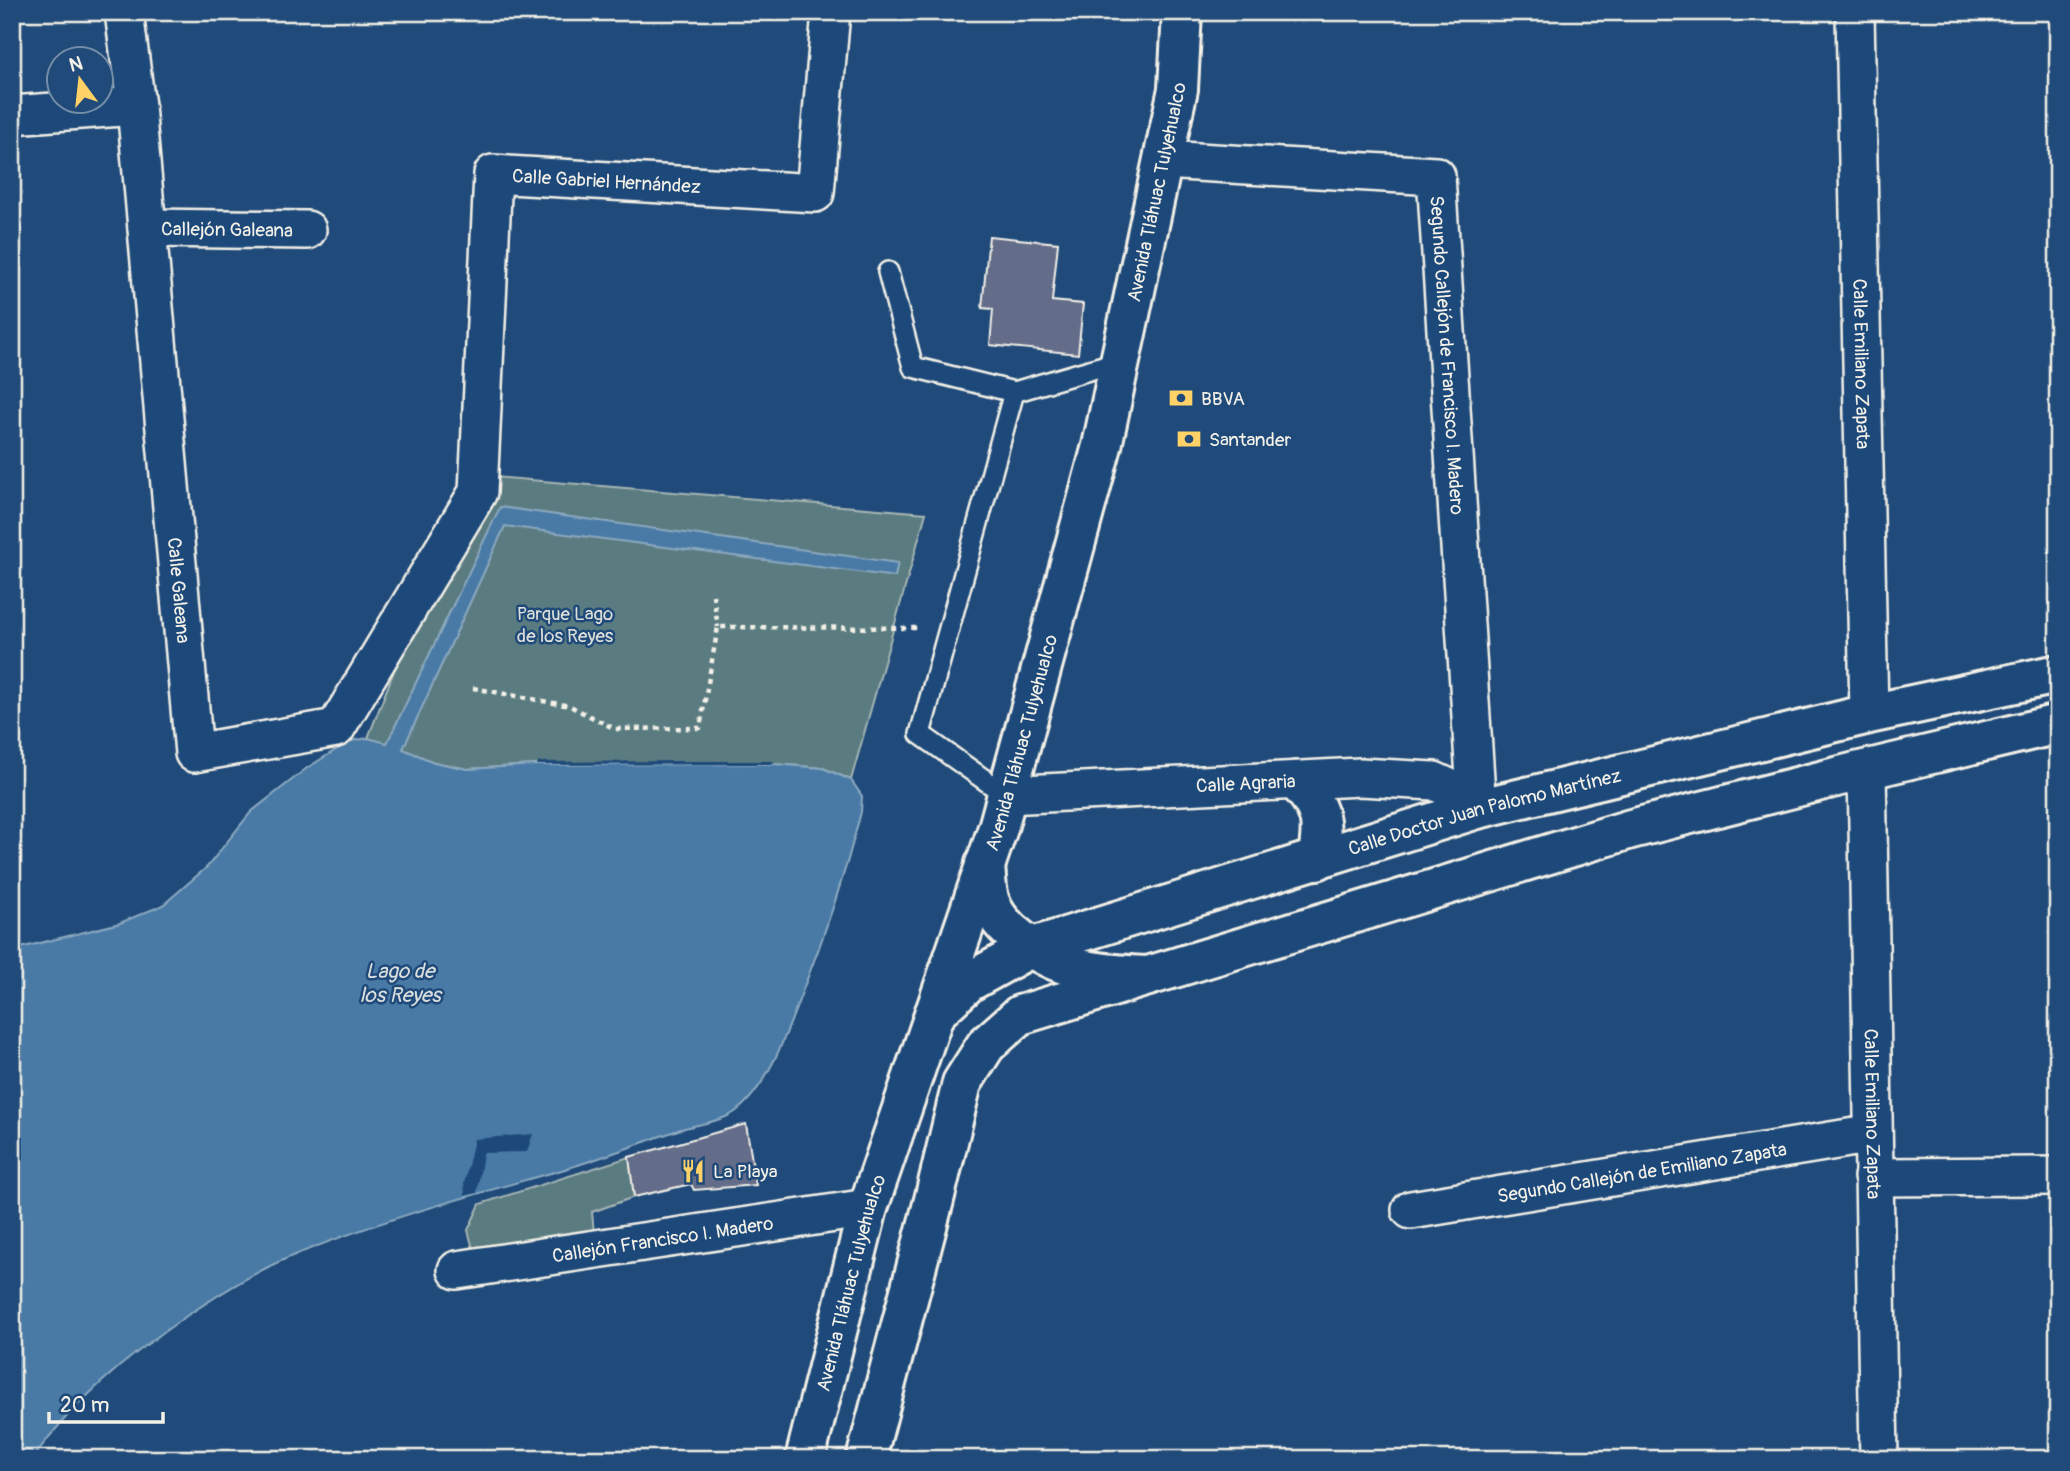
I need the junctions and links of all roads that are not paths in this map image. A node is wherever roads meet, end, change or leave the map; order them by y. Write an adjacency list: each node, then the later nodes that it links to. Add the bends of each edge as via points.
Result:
1 (124, 12): 5 (street, Calle Galeana)
2 (831, 12): 13 (street, Calle Gabriel Hernández, via 815,193 493,174)
3 (1182, 12): 7 (street, Avenida Tláhuac Tulyehualco, via 1178,89)
4 (1855, 12): 15 (street, Calle Emiliano Zapata)
5 (136, 106): 6 (street); 8 (street, Calle Galeana)
6 (12, 115)
7 (1163, 160): 11 (street, Avenida Tláhuac Tulyehualco); 20 (street, Segundo Callejón de Francisco I. Madero, via 1436,176)
8 (147, 228): 9 (street, Callejón Galeana); 13 (street, Calle Galeana, via 194,753 335,728)
9 (307, 230)
10 (888, 272): 12 (lane, via 913,367)
11 (1120, 361): 12 (lane); 19 (street, Avenida Tláhuac Tulyehualco, via 1102,446)
12 (1014, 392): 19 (lane, via 920,734)
13 (478, 492)
14 (2058, 674): 15 (street, Calle Doctor Juan Palomo Martínez)
15 (1869, 714): 20 (street, Calle Doctor Juan Palomo Martínez)
16 (2058, 724): 17 (street)
17 (1867, 769): 24 (street, via 1631,829); 26 (street, Calle Emiliano Zapata)
18 (1296, 781): 19 (street, Calle Agraria); 20 (street, Calle Agraria, via 1360,777 1434,781 1458,792); 21 (street, via 1318,809 1322,824)
19 (1006, 795): 22 (street, Avenida Tláhuac Tulyehualco)
20 (1477, 809): 21 (street, Calle Doctor Juan Palomo Martínez)
21 (1317, 860): 23 (street, Calle Doctor Juan Palomo Martínez)
22 (985, 864): 23 (street, via 990,902 1005,928); 25 (street, Avenida Tláhuac Tulyehualco)
23 (1030, 948): 24 (street, via 1055,963 1099,974); 25 (street, Calle Doctor Juan Palomo Martínez, via 969,982)
24 (1147, 976): 33 (street, via 1020,1015 986,1045 962,1083)
25 (934, 1014): 29 (street, Avenida Tláhuac Tulyehualco)
26 (1873, 1134): 28 (street, Calle Emiliano Zapata); 30 (street, Segundo Callejón de Emiliano Zapata)
27 (2058, 1176): 28 (street)
28 (1873, 1177): 34 (street, Calle Emiliano Zapata)
29 (868, 1208): 31 (street, Callejón Francisco I. Madero); 32 (street, Avenida Tláhuac Tulyehualco)
30 (1411, 1210)
31 (457, 1270)
32 (805, 1459)
33 (866, 1459)
34 (1879, 1459)

